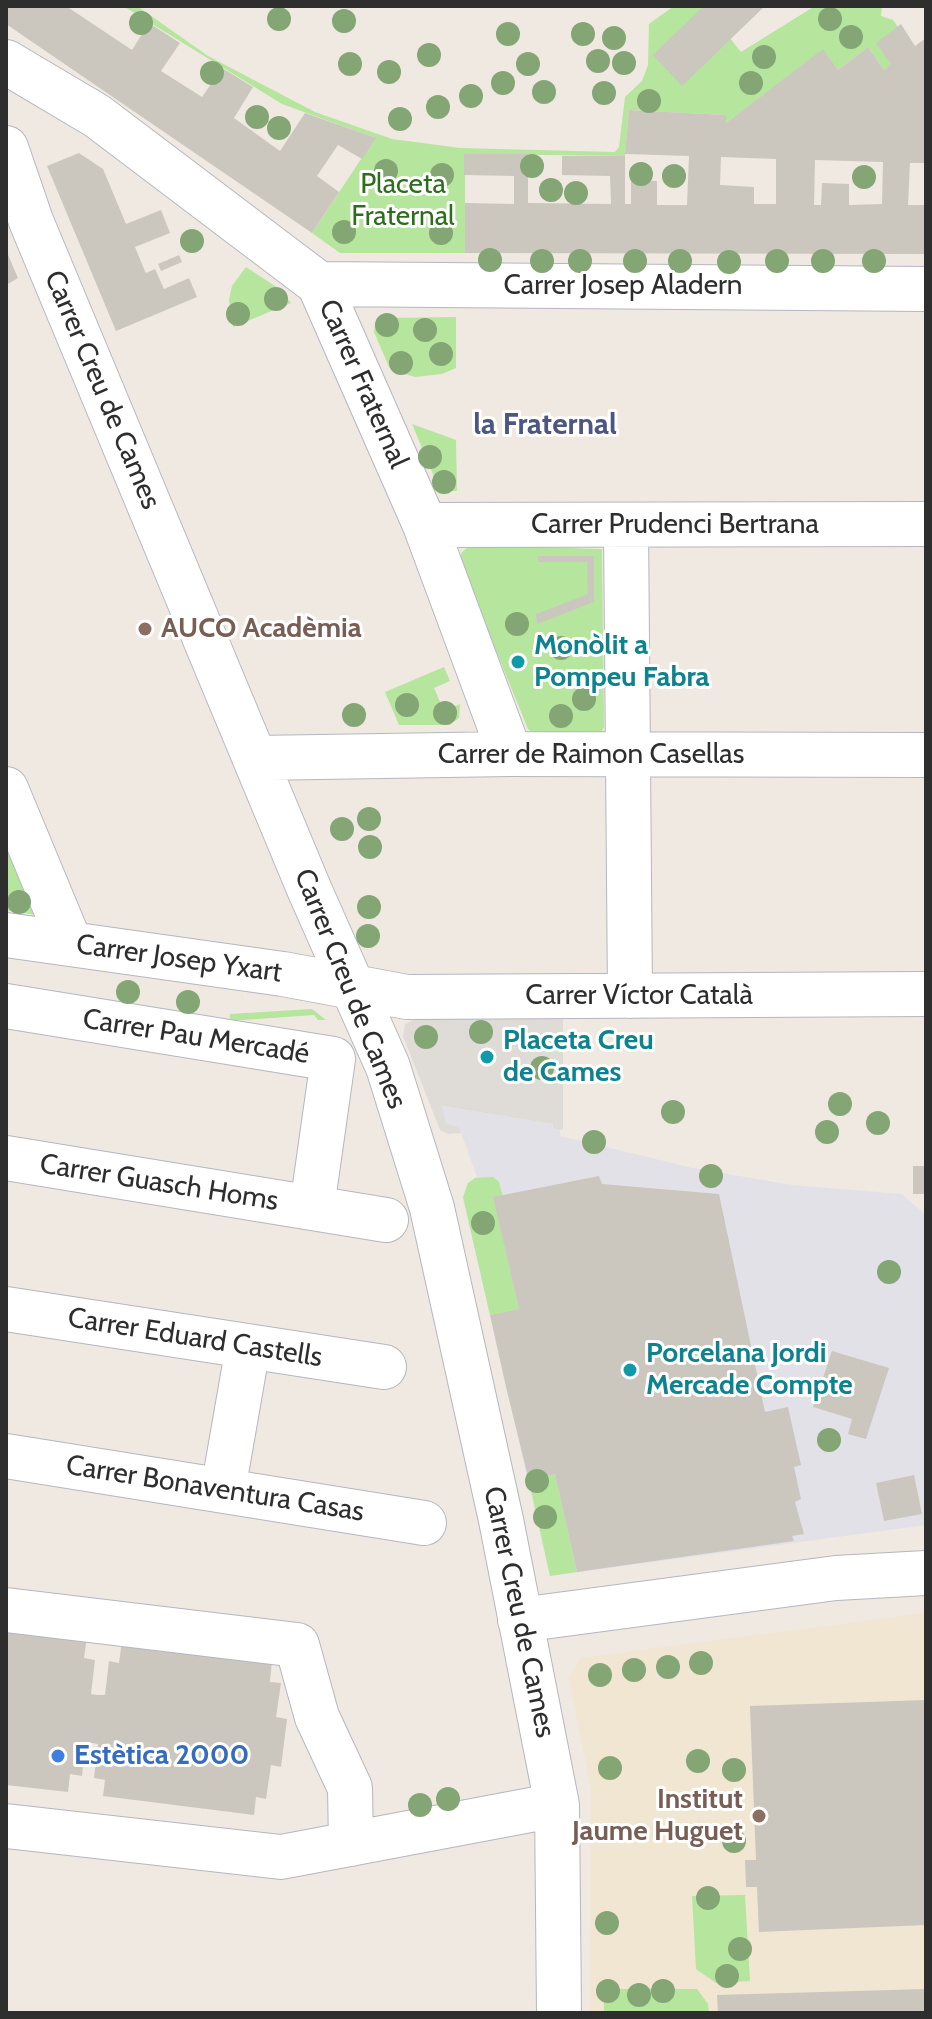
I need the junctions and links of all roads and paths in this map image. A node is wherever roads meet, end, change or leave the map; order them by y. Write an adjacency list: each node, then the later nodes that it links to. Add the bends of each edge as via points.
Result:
1 (6, 62): 3 (street, Carrer Fraternal, via 97,116)
2 (6, 148): 11 (street, Carrer Creu de Cames, via 31,221)
3 (319, 284): 4 (street, Carrer Josep Aladern); 6 (street, Carrer Fraternal)
4 (926, 289)
5 (926, 524): 7 (street, Carrer Prudenci Bertrana)
6 (425, 525): 7 (street, Carrer Prudenci Bertrana); 8 (street, Carrer Fraternal)
7 (626, 525): 9 (street)
8 (510, 754): 9 (street, Carrer de Raimon Casellas); 11 (street, Carrer de Raimon Casellas)
9 (626, 754): 10 (street, Carrer de Raimon Casellas); 17 (street)
10 (926, 755)
11 (256, 758): 15 (street, Carrer Creu de Cames)
12 (6, 789): 14 (street)
13 (6, 935): 14 (street, Carrer Josep Yxart)
14 (70, 943): 15 (street, Carrer Josep Yxart)
15 (352, 988): 17 (street, Carrer Víctor Català, via 407,997); 30 (street, Carrer Creu de Cames, via 388,1067 432,1208)
16 (926, 994): 17 (street, Carrer Víctor Català)
17 (630, 996)
18 (6, 1006): 20 (street, Carrer Pau Mercadé, via 333,1059)
19 (6, 1158): 20 (street, Carrer Guasch Homs)
20 (312, 1207): 21 (street, Carrer Guasch Homs)
21 (386, 1220)
22 (6, 1309): 23 (street, Carrer Eduard Castells)
23 (248, 1347): 24 (street, Carrer Eduard Castells); 26 (street)
24 (384, 1367)
25 (6, 1456): 26 (street, Carrer Bonaventura Casas)
26 (223, 1490): 27 (street, Carrer Bonaventura Casas)
27 (424, 1523)
28 (926, 1573): 30 (street, via 836,1578)
29 (6, 1610): 33 (street, via 297,1645 317,1717 350,1788)
30 (520, 1620): 31 (street, Carrer Creu de Cames)
31 (557, 1805): 33 (street); 34 (street, Carrer Creu de Cames)
32 (6, 1826): 33 (street, via 281,1857)
33 (351, 1844)
34 (559, 2013)

